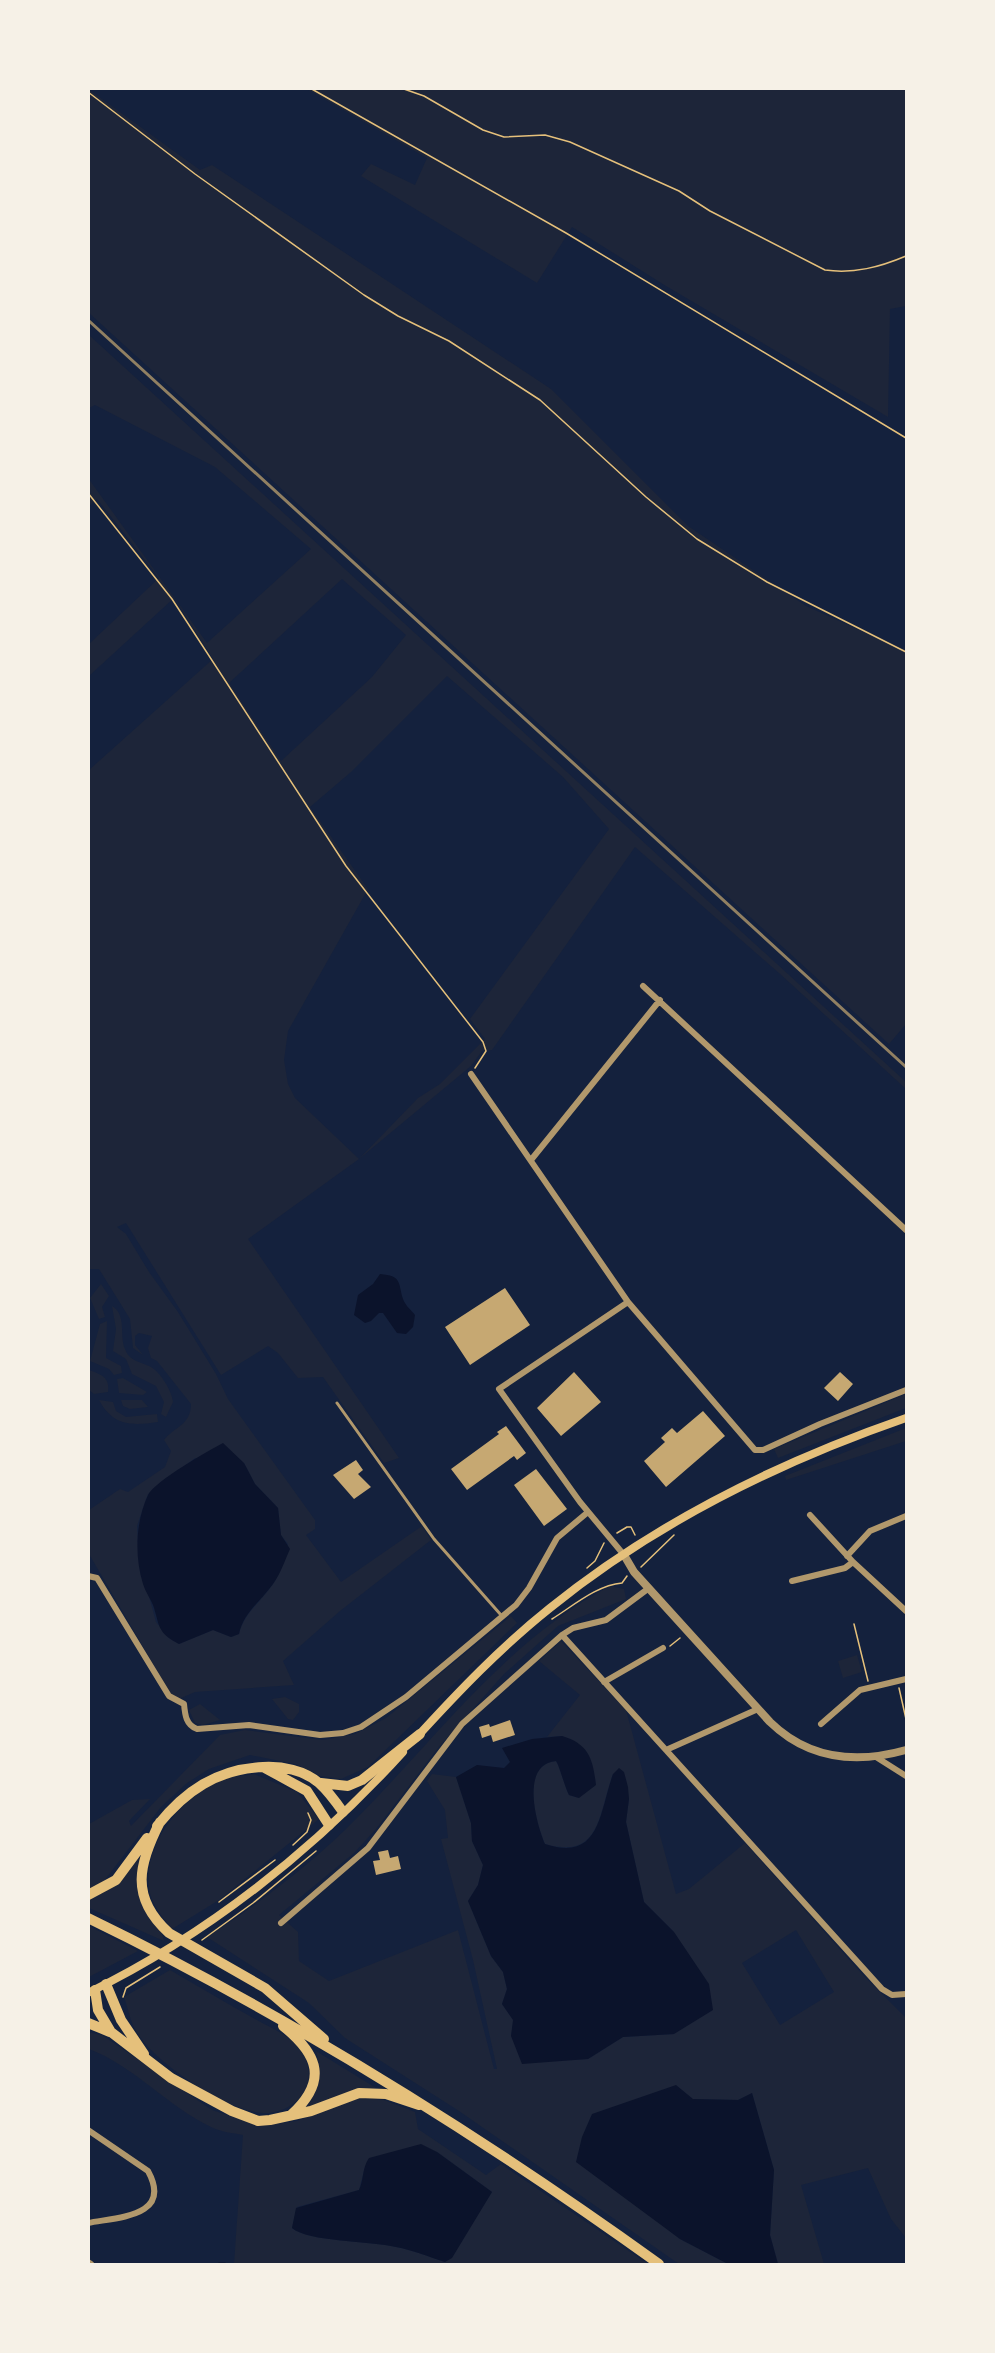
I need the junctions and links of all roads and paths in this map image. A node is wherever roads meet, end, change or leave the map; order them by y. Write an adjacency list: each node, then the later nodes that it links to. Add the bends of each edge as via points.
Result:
1 (309, 88): 5 (path, via 566,233)
2 (401, 88): 4 (path, via 504,137 545,135 570,142 679,191 825,270 845,273 886,265)
3 (88, 92): 7 (path, via 364,295 448,341 540,400 697,539 767,582)
4 (906, 256)
5 (906, 438)
6 (88, 493): 10 (path, via 172,599 346,866 483,1042 486,1052)
7 (906, 652)
8 (643, 986): 9 (street)
9 (660, 1000): 11 (street); 12 (street)
10 (471, 1074): 11 (street)
11 (531, 1160): 13 (street)
12 (906, 1230)
13 (628, 1302): 14 (street, via 753,1448 763,1450); 17 (street, via 499,1389)
14 (906, 1390)
15 (337, 1403): 34 (lane, via 434,1539)
16 (906, 1418): 23 (main road, via 787,1464 708,1504)
17 (588, 1512): 22 (street); 34 (street, via 557,1538 530,1588)
18 (810, 1515): 24 (street)
19 (906, 1516): 24 (street, via 870,1531)
20 (631, 1527): 22 (path)
21 (680, 1531): 26 (path, via 657,1549)
22 (611, 1539): 23 (street); 25 (path, via 600,1545)
23 (624, 1555): 32 (street); 46 (main road, via 494,1656)
24 (847, 1556): 27 (street)
25 (595, 1561)
26 (648, 1562)
27 (853, 1562): 29 (street, via 845,1568); 33 (street)
28 (88, 1576): 34 (street, via 97,1578 169,1696 184,1704 187,1720 197,1729 262,1725 320,1735 343,1733 383,1715)
29 (792, 1581)
30 (622, 1583): 31 (path)
31 (612, 1584)
32 (649, 1588): 36 (street); 37 (street, via 606,1620 573,1628)
33 (906, 1611)
34 (503, 1617)
35 (854, 1624): 42 (path)
36 (687, 1631): 38 (path, via 672,1646); 43 (street)
37 (562, 1635): 41 (street); 58 (street, via 462,1724 368,1848)
38 (663, 1648): 41 (street)
39 (906, 1679): 40 (street)
40 (897, 1681): 42 (street); 44 (path)
41 (604, 1682): 47 (street)
42 (869, 1688): 45 (street, via 857,1692)
43 (758, 1709): 47 (street); 49 (street, via 780,1731 806,1748 842,1758)
44 (906, 1719)
45 (821, 1724)
46 (420, 1734): 52 (highway, via 362,1780 334,1787); 53 (main road)
47 (666, 1750): 61 (street, via 882,1989 890,1995)
48 (906, 1750): 49 (street)
49 (876, 1757): 51 (street)
50 (262, 1767): 52 (highway, via 278,1766); 54 (highway, via 233,1770 203,1783); 55 (highway, via 307,1791)
51 (906, 1776)
52 (318, 1782): 53 (highway)
53 (343, 1812): 55 (main road)
54 (160, 1822): 56 (highway, via 116,1880); 65 (highway, via 142,1863 145,1900 160,1925 265,1988)
55 (329, 1825): 59 (main road, via 210,1922)
56 (88, 1895)
57 (88, 1918): 62 (highway)
58 (281, 1923)
59 (106, 1984): 60 (main road); 66 (highway, via 124,2026)
60 (92, 1991): 64 (highway)
61 (906, 1994)
62 (262, 2008): 65 (highway); 68 (highway, via 303,2042 312,2057 312,2093)
63 (88, 2023): 64 (highway)
64 (111, 2032): 66 (highway)
65 (336, 2049): 67 (highway)
66 (148, 2059): 68 (highway, via 171,2078 232,2112 258,2121)
67 (430, 2108): 68 (highway, via 386,2094 359,2093); 71 (highway, via 572,2201)
68 (290, 2116)
69 (88, 2130): 70 (street, via 148,2171 155,2192 153,2202 142,2212)
70 (88, 2223)
71 (659, 2265)

